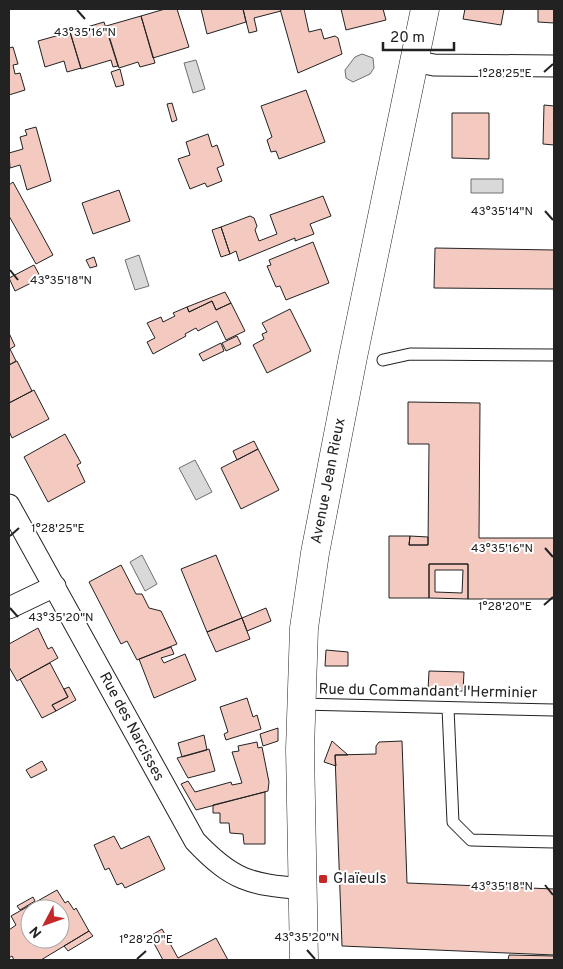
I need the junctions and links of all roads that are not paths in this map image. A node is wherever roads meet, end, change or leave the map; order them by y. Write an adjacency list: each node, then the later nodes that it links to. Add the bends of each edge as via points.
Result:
1 (425, 9): 2 (main road, Avenue Jean Rieux)
2 (414, 61): 3 (street, via 434,65); 9 (main road, Avenue Jean Rieux, via 315,553 304,628)
3 (554, 66)
4 (554, 355): 5 (lane, via 410,354)
5 (383, 360)
6 (9, 505): 7 (street, Rue des Narcisses)
7 (55, 586): 8 (street); 13 (street, Rue des Narcisses, via 195,841 230,873 247,882)
8 (9, 608)
9 (301, 704): 10 (lane, Rue du Commandant l'Herminier); 13 (main road, Avenue Jean Rieux)
10 (448, 708): 11 (lane, Rue du Commandant l'Herminier); 12 (lane, via 453,822 470,840)
11 (554, 710)
12 (554, 842)
13 (303, 889): 14 (main road, Avenue Jean Rieux)
14 (304, 960)

